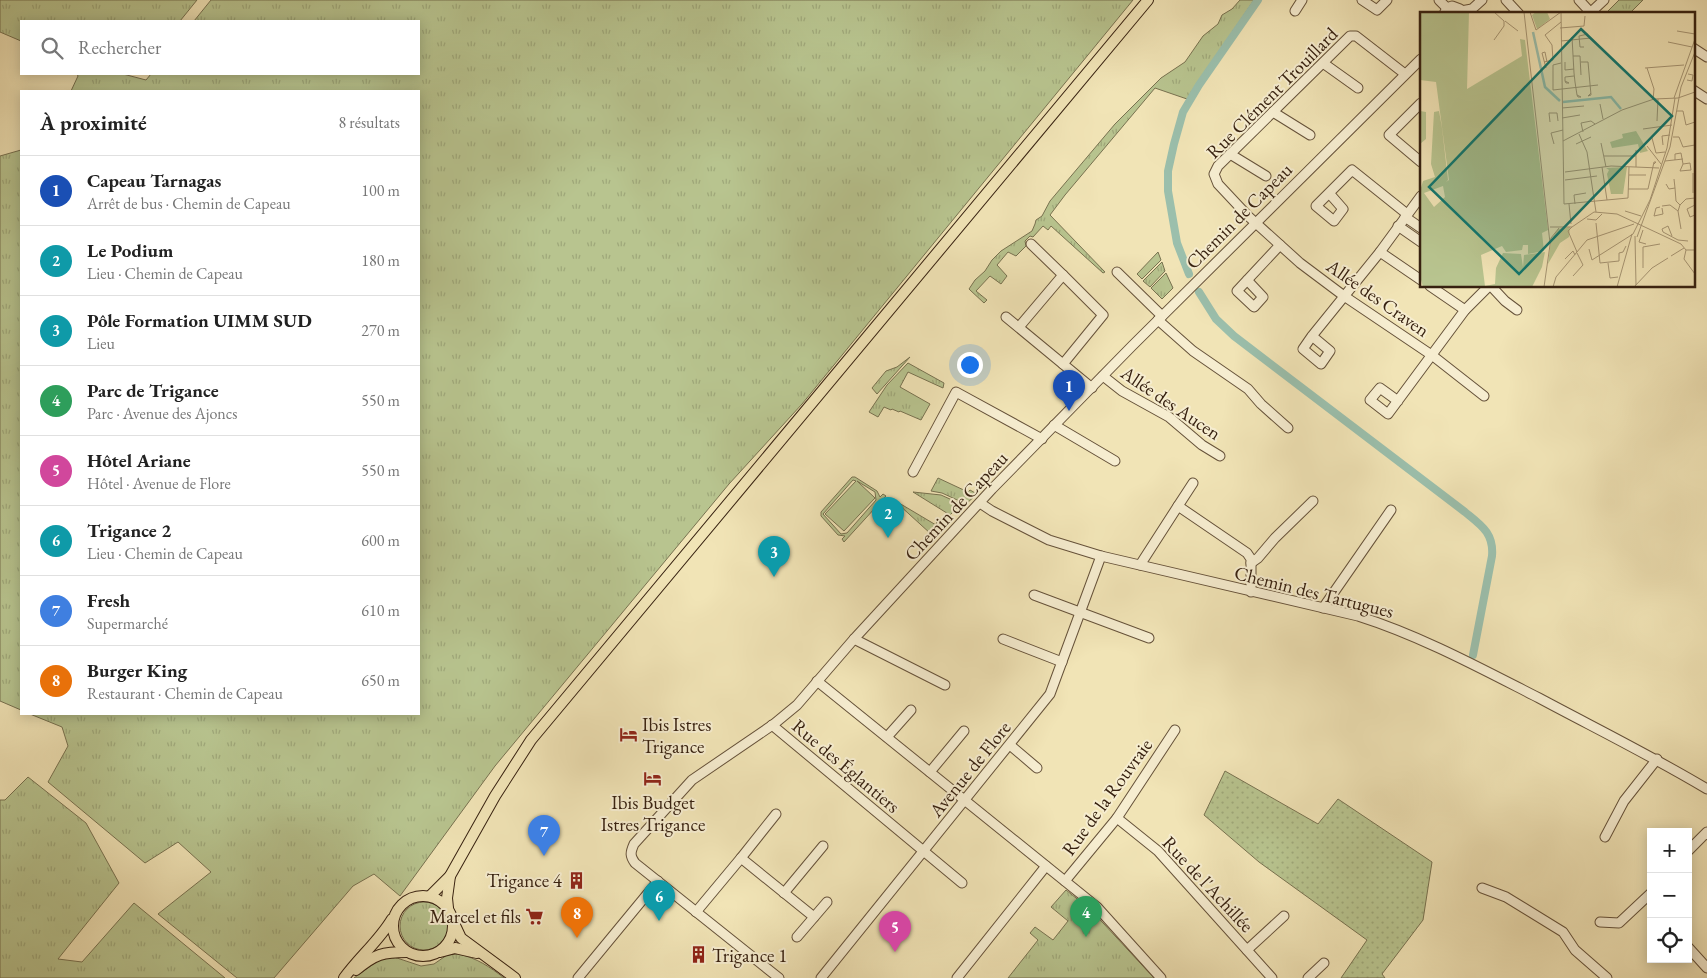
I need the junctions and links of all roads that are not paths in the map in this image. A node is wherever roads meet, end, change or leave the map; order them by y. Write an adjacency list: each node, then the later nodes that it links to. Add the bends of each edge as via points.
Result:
1 (1148, 0): 105 (main road, via 531,740)
2 (1302, 0): 10 (street)
3 (1362, 0): 4 (street, via 1377,10)
4 (1387, 0)
5 (1439, 0): 11 (street)
6 (1482, 0): 12 (street, via 1472,9)
7 (1506, 0): 13 (street)
8 (1579, 0): 14 (street)
9 (1604, 0): 15 (street)
10 (1295, 11)
11 (1446, 11): 12 (street, via 1455,6)
12 (1462, 12)
13 (1517, 12)
14 (1590, 12)
15 (1592, 12)
16 (1694, 49): 17 (street)
17 (1707, 57)
18 (1420, 60): 20 (street, Chemin de Capeau)
19 (1323, 63): 20 (street, Rue Clément Trouillard, via 1350,36 1356,36); 21 (street); 25 (street, Rue Clément Trouillard)
20 (1405, 74): 33 (street, Chemin de Capeau)
21 (1358, 88)
22 (1694, 91): 23 (street)
23 (1706, 99)
24 (1420, 103): 28 (street, via 1389,135)
25 (1273, 112): 26 (street); 27 (street, Rue Clément Trouillard)
26 (1310, 135)
27 (1230, 154): 29 (street); 33 (street, Rue Clément Trouillard, via 1214,174 1218,184)
28 (1420, 161)
29 (1266, 176)
30 (1329, 193): 32 (street, via 1352,170)
31 (1420, 197): 32 (street)
32 (1406, 216): 34 (street); 35 (street)
33 (1256, 223): 38 (street, Allée des Craven); 51 (street, Chemin de Capeau)
34 (1398, 226): 36 (street); 39 (street)
35 (1420, 227)
36 (1420, 241)
37 (1031, 244): 41 (street)
38 (1280, 245): 43 (street); 47 (street, Allée des Craven)
39 (1380, 252): 42 (street); 47 (street)
40 (1117, 272): 51 (street)
41 (1063, 275): 52 (street); 55 (street, via 1103,315)
42 (1420, 279)
43 (1247, 280)
44 (1433, 288): 48 (street)
45 (1488, 288): 48 (street)
46 (1492, 288): 49 (street)
47 (1344, 296): 53 (street); 54 (street, Allée des Craven)
48 (1465, 310): 54 (street)
49 (1517, 310)
50 (1006, 317): 52 (street)
51 (1160, 318): 56 (street, Chemin de Capeau); 61 (street, via 1193,350 1248,389)
52 (1018, 327): 55 (street)
53 (1312, 336)
54 (1432, 356): 58 (street, Allée des Craven); 59 (street)
55 (1063, 364): 57 (street)
56 (1103, 376): 57 (street, Chemin de Capeau); 63 (street, Allée des Aucen, via 1122,391 1169,417)
57 (1092, 388): 60 (street, Chemin de Capeau)
58 (1484, 396)
59 (1398, 401)
60 (1054, 425): 62 (street, Chemin de Capeau); 64 (street)
61 (1288, 428)
62 (1042, 439): 65 (street, via 956,392); 68 (street, Chemin de Capeau)
63 (1220, 456)
64 (1115, 461)
65 (913, 472)
66 (1194, 483): 69 (street)
67 (1313, 501): 72 (street)
68 (980, 503): 71 (street, Chemin des Tartugues, via 1049,540); 79 (street, Chemin de Capeau)
69 (1178, 506): 72 (street, via 1247,553); 73 (street)
70 (1392, 510): 76 (street)
71 (1102, 556): 73 (street, Chemin des Tartugues); 77 (street, Avenue de Flore)
72 (1251, 563): 74 (street)
73 (1140, 565): 74 (street, Chemin des Tartugues)
74 (1251, 592): 76 (street, Chemin des Tartugues)
75 (1034, 595): 77 (street)
76 (1323, 608): 90 (street, Chemin des Tartugues, via 1398,630 1470,663)
77 (1081, 612): 78 (street); 81 (street, Avenue de Flore)
78 (1149, 638)
79 (854, 639): 82 (street, Chemin de Capeau); 83 (street)
80 (1003, 640): 81 (street)
81 (1062, 662): 89 (street, Avenue de Flore, via 1050,694)
82 (817, 681): 85 (street, Chemin de Capeau, via 797,705); 88 (street)
83 (945, 685)
84 (911, 710): 88 (street)
85 (772, 725): 102 (street, Rue des Églantiers); 106 (street, Chemin de Capeau, via 692,780 634,844 631,857)
86 (1174, 730): 97 (street, Rue de la Rouvraie)
87 (964, 731): 92 (street)
88 (887, 738): 92 (street)
89 (1010, 745): 91 (street); 95 (street, Avenue de Flore)
90 (1657, 759): 94 (street, Chemin des Tartugues); 99 (street, via 1624,801)
91 (1037, 768)
92 (930, 772): 95 (street)
93 (1707, 778): 94 (street)
94 (1703, 786)
95 (965, 801): 102 (street, Avenue de Flore); 104 (street)
96 (776, 814): 103 (street)
97 (1116, 818): 107 (street, Rue de la Rouvraie); 124 (street, Rue de l'Achillée, via 1158,851)
98 (1707, 832): 101 (street)
99 (1605, 837)
100 (823, 846): 110 (street)
101 (1692, 847)
102 (923, 851): 108 (street, Rue des Églantiers); 135 (street, Avenue de Flore)
103 (740, 858): 110 (street); 117 (street)
104 (1046, 866): 107 (street); 136 (street)
105 (450, 876): 111 (main road); 116 (main road)
106 (658, 881): 117 (street); 133 (street)
107 (1065, 882): 137 (street, via 1097,908)
108 (962, 883)
109 (1482, 888): 140 (street, via 1506,897 1563,932 1575,950)
110 (784, 892): 118 (street)
111 (430, 896): 116 (main road); 120 (main road, via 411,897 403,902)
112 (1647, 897): 113 (street)
113 (1644, 900): 115 (street); 122 (street, via 1620,923)
114 (827, 902): 118 (street)
115 (1647, 903)
116 (448, 908): 121 (main road)
117 (696, 912): 134 (street)
118 (814, 916): 123 (street)
119 (1284, 916): 124 (street)
120 (393, 918): 126 (main road, via 394,938); 131 (main road)
121 (453, 922): 127 (main road, via 450,939); 128 (main road, via 461,938)
122 (1600, 922)
123 (797, 937)
124 (1247, 950): 138 (street, Rue de l'Achillée)
125 (1692, 951): 130 (street)
126 (407, 952): 127 (main road, via 423,956); 131 (main road, via 380,953)
127 (439, 952): 128 (main road, via 455,948)
128 (481, 954): 132 (main road)
129 (1324, 963): 139 (street)
130 (1707, 968)
131 (345, 978)
132 (515, 978)
133 (578, 978)
134 (779, 978)
135 (821, 978)
136 (957, 978)
137 (1161, 978)
138 (1272, 978)
139 (1308, 978)
140 (1606, 978)

